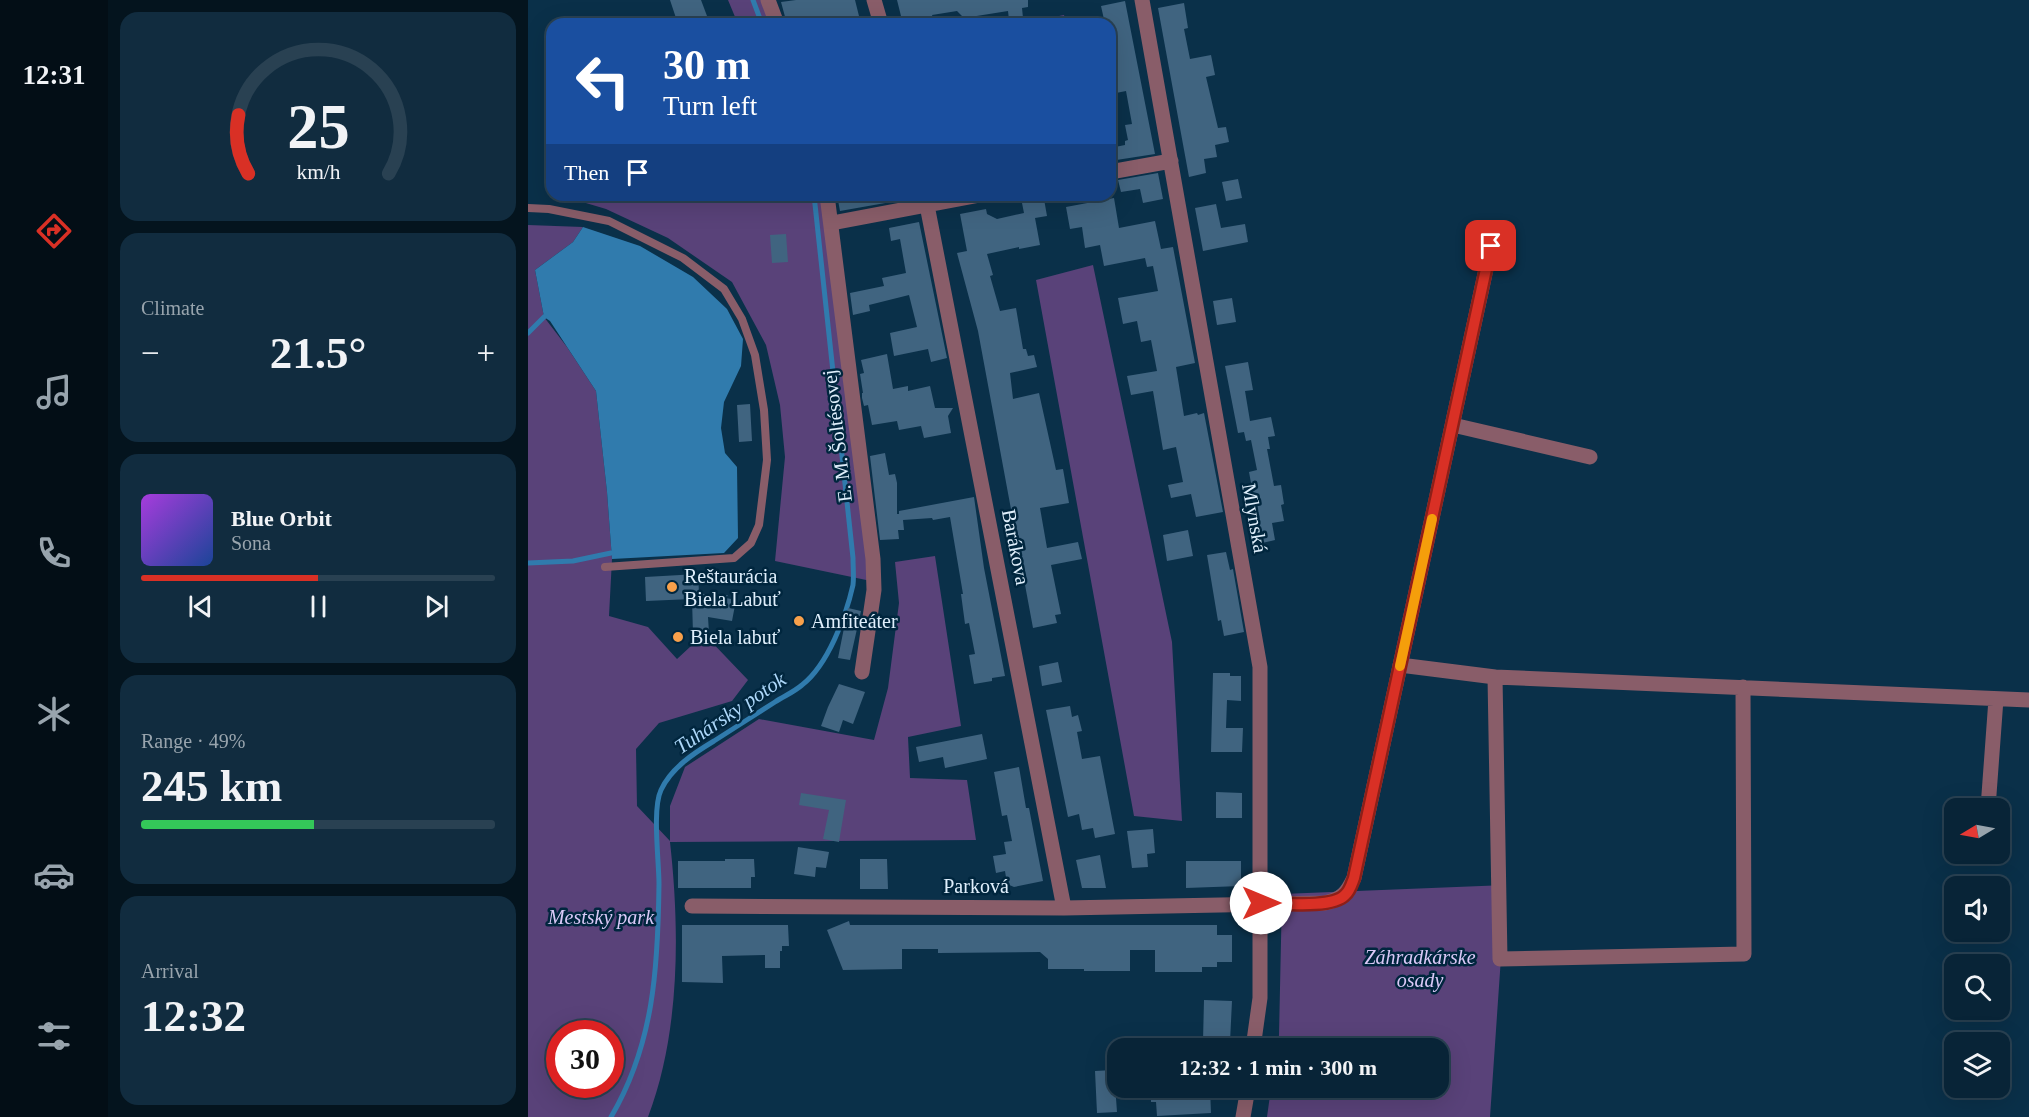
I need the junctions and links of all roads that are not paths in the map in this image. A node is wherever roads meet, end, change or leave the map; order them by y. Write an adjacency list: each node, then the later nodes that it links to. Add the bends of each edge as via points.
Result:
1 (768, 0): 4 (street)
2 (874, 0): 5 (street)
3 (1142, 0): 6 (street, Mlynská)
4 (775, 18)
5 (879, 18)
6 (1171, 161): 7 (street); 24 (street, Mlynská, via 1260,667)
7 (1116, 171)
8 (829, 201): 12 (street, E. M. Šoltésovej)
9 (923, 201): 12 (street)
10 (927, 201): 26 (street, Barákova)
11 (528, 208): 16 (lane, via 609,221 683,258 724,289 742,319 755,355 767,460 759,525 751,543 734,558)
12 (832, 223): 18 (street, E. M. Šoltésovej, via 873,559 874,590)
13 (1491, 246): 14 (street)
14 (1452, 425): 15 (street); 17 (street)
15 (1590, 457)
16 (605, 567)
17 (1400, 665): 19 (street); 24 (street, Parková, via 1354,878 1347,894 1325,903)
18 (862, 672)
19 (1495, 677): 20 (street); 20 (street, via 1500,959 1744,954)
20 (1743, 687): 21 (street)
21 (1996, 699): 22 (street); 23 (street)
22 (2029, 700)
23 (1989, 798)
24 (1261, 903): 26 (street, Parková); 27 (street, Mlynská, via 1260,998)
25 (692, 906): 26 (street, Parková)
26 (1064, 908)
27 (1255, 1038)
28 (1246, 1098): 29 (street)
29 (1243, 1117)

